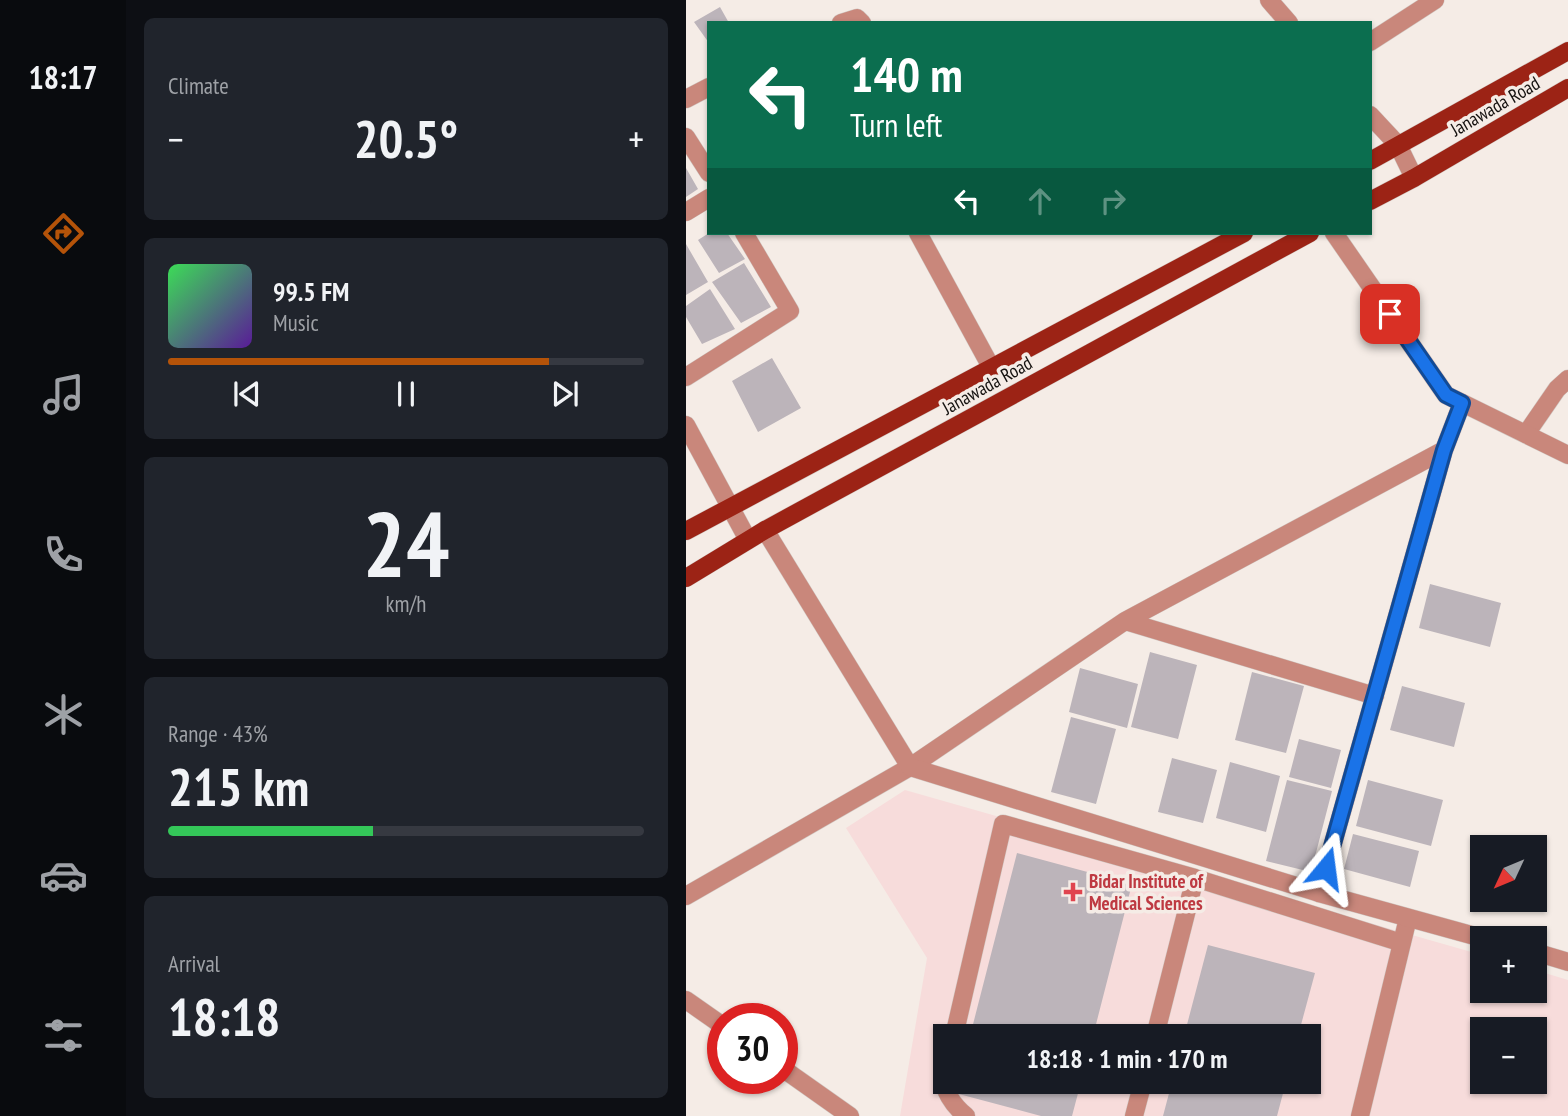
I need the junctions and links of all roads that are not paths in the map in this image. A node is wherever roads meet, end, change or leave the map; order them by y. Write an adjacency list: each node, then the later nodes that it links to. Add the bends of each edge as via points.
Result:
1 (1269, 0): 3 (street)
2 (1427, 2): 4 (street)
3 (1287, 21)
4 (1372, 41)
5 (1568, 51): 11 (main road, Janawada Road)
6 (1568, 88): 14 (main road, Janawada Road)
7 (707, 89): 8 (street)
8 (686, 99)
9 (1372, 117): 11 (street)
10 (686, 137): 13 (street)
11 (1398, 145): 12 (main road, Janawada Road); 14 (street)
12 (1372, 160)
13 (707, 170)
14 (1415, 178): 16 (main road, Janawada Road)
15 (707, 199): 17 (street)
16 (1372, 200)
17 (686, 212)
18 (745, 235): 24 (street, via 790,311)
19 (919, 235): 23 (street)
20 (1240, 235): 23 (main road, Janawada Road)
21 (1306, 235): 32 (main road, Janawada Road)
22 (1336, 235): 26 (street, via 1446,395)
23 (991, 367): 31 (main road, Janawada Road)
24 (686, 377)
25 (1568, 379): 28 (street)
26 (1462, 403): 28 (street); 29 (street)
27 (686, 425): 31 (street)
28 (1526, 435): 30 (street)
29 (1444, 450): 36 (street); 37 (street)
30 (1568, 455)
31 (730, 507): 33 (main road, Janawada Road); 34 (street)
32 (765, 530): 34 (main road, Janawada Road); 38 (street)
33 (686, 531)
34 (748, 540): 35 (main road, Janawada Road)
35 (686, 578)
36 (1125, 621): 37 (street); 38 (street)
37 (1375, 696): 40 (street)
38 (910, 767): 40 (street); 41 (street)
39 (1195, 878): 44 (street); 49 (street, via 1003,824); 50 (street)
40 (1319, 893): 42 (street)
41 (686, 896)
42 (1408, 918): 43 (street); 44 (street)
43 (1470, 935)
44 (1402, 943): 57 (street)
45 (1547, 955): 46 (street)
46 (1568, 961)
47 (686, 1000): 48 (street)
48 (707, 1015)
49 (957, 1024)
50 (1158, 1024)
51 (798, 1079): 54 (street)
52 (949, 1094): 55 (street)
53 (1140, 1094): 56 (street)
54 (850, 1116)
55 (966, 1116)
56 (1135, 1116)
57 (1360, 1116)

